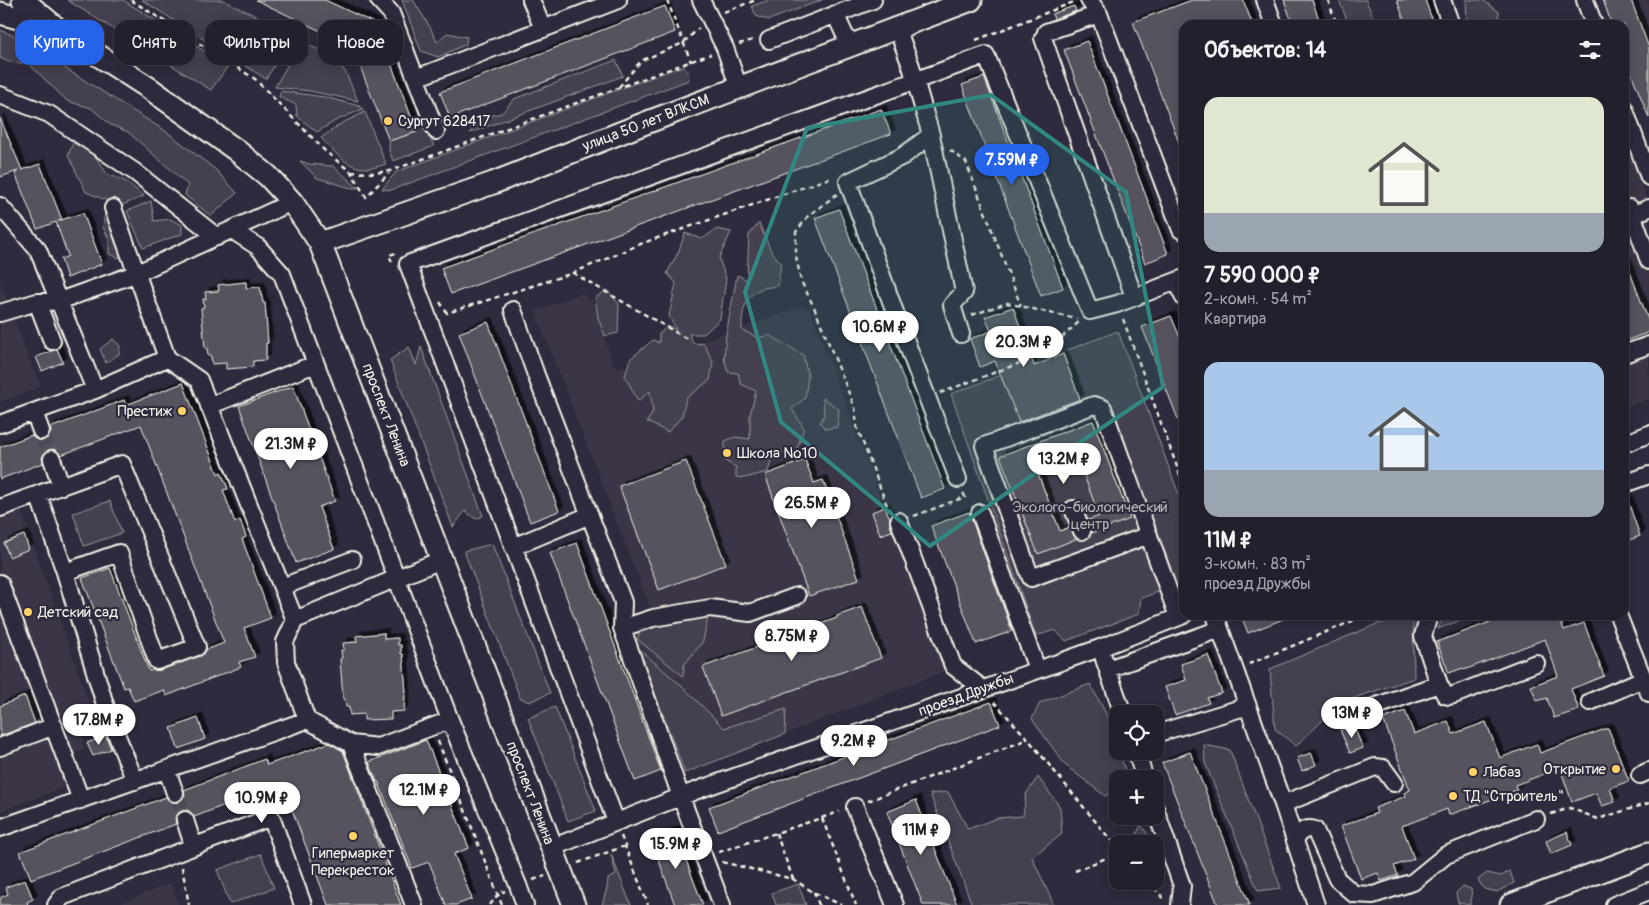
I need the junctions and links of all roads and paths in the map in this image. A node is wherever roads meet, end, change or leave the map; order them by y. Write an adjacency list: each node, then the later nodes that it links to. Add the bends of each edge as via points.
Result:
1 (23, 0): 21 (main road, проспект Ленина)
2 (131, 0): 42 (path, via 255,80 325,151)
3 (380, 0): 34 (street, via 391,12)
4 (531, 0): 27 (street)
5 (618, 0): 27 (street)
6 (667, 0): 29 (path)
7 (701, 0): 19 (street)
8 (756, 0): 19 (path)
9 (874, 0): 17 (street)
10 (971, 0): 26 (main road, улица 50 лет ВЛКСМ)
11 (1088, 0): 18 (street)
12 (1265, 0): 22 (street)
13 (1328, 0): 23 (path)
14 (1442, 0): 24 (street)
15 (1585, 0): 25 (street)
16 (0, 13): 20 (main road, проспект Ленина)
17 (835, 14): 28 (street); 30 (street)
18 (1099, 14): 52 (street); 61 (street, via 1044,35)
19 (710, 17): 29 (path); 31 (street)
20 (24, 20)
21 (47, 20)
22 (1272, 20)
23 (1335, 20)
24 (1449, 20)
25 (1592, 20)
26 (896, 28): 30 (main road, улица 50 лет ВЛКСМ); 35 (street)
27 (544, 29): 34 (street)
28 (764, 39): 31 (path)
29 (683, 43): 33 (path); 36 (path, via 641,61)
30 (850, 46): 37 (main road, улица 50 лет ВЛКСМ)
31 (725, 48): 33 (path); 37 (street)
32 (104, 59): 46 (main road, проспект Ленина, via 236,150 268,176)
33 (691, 62): 36 (path)
34 (416, 78): 40 (street)
35 (916, 80): 41 (street); 64 (street, via 986,55 1090,311); 96 (street, via 408,264)
36 (618, 88): 43 (path)
37 (739, 88): 55 (main road, улица 50 лет ВЛКСМ, via 493,183)
38 (0, 95): 54 (street, via 49,114 135,172)
39 (1629, 123): 44 (street)
40 (436, 131)
41 (931, 135): 45 (street, via 904,156); 65 (path, via 966,162); 68 (street, via 964,292 952,305)
42 (351, 172): 43 (path); 43 (path, via 366,197)
43 (390, 172)
44 (1649, 177)
45 (848, 182): 57 (path, via 835,176 643,243); 76 (street); 94 (path, via 808,216 796,232 796,256 801,281 855,408 857,427 886,503)
46 (292, 202): 53 (street); 55 (main road, проспект Ленина)
47 (0, 206): 62 (street, via 38,250)
48 (113, 208): 58 (street)
49 (1649, 208): 50 (street)
50 (1629, 213)
51 (1629, 215): 56 (street)
52 (1179, 225)
53 (232, 230): 54 (street); 74 (street, via 258,247 282,274)
54 (217, 237): 58 (street)
55 (320, 243): 99 (main road, проспект Ленина)
56 (1649, 261)
57 (573, 273): 60 (path, via 447,313); 69 (path)
58 (135, 274): 62 (street); 73 (street)
59 (1179, 280): 61 (street)
60 (436, 296)
61 (1134, 297): 64 (street)
62 (59, 301): 63 (street); 75 (street)
63 (37, 302): 67 (street); 70 (street)
64 (1117, 304): 84 (path)
65 (1021, 306): 68 (path, via 1006,302); 76 (path, via 1081,320 1044,354)
66 (514, 310): 93 (street)
67 (0, 314)
68 (959, 327)
69 (689, 340)
70 (52, 341)
71 (1649, 345): 72 (street)
72 (1629, 352)
73 (167, 358): 75 (street); 77 (street, via 199,380)
74 (315, 364): 77 (street); 101 (street)
75 (94, 390): 78 (street)
76 (927, 398): 86 (street)
77 (210, 406): 103 (street)
78 (34, 412): 79 (street); 80 (street)
79 (0, 424)
80 (41, 431)
81 (1649, 434): 82 (street)
82 (1629, 442)
83 (52, 459): 88 (street)
84 (1179, 472)
85 (1649, 476): 87 (street)
86 (958, 479): 94 (path, via 965,497)
87 (1629, 482)
88 (61, 486): 89 (street); 100 (street, via 122,464 197,647 157,661 119,553)
89 (38, 494): 90 (street); 100 (street)
90 (0, 508)
91 (1073, 509): 97 (street)
92 (980, 513): 115 (street)
93 (590, 515): 96 (street); 112 (street, via 622,602)
94 (899, 521): 120 (street, via 953,666)
95 (1149, 536): 97 (street); 97 (street, via 1100,406 984,445 1030,578); 105 (street)
96 (513, 547): 144 (street)
97 (1092, 557)
98 (352, 560): 103 (street)
99 (441, 560): 101 (street); 151 (main road, проспект Ленина)
100 (65, 572): 133 (street, via 107,711)
101 (397, 578): 107 (street); 126 (street)
102 (0, 583): 127 (street)
103 (282, 587): 107 (street)
104 (797, 596): 112 (street, via 750,613 710,608 653,618)
105 (1179, 611)
106 (1179, 617): 113 (street, проезд Дружбы)
107 (295, 620): 125 (street, via 285,642 286,662)
108 (1356, 620): 117 (path)
109 (1428, 620): 118 (street, via 1423,636)
110 (1620, 620): 119 (street)
111 (1218, 622): 116 (street); 117 (street)
112 (622, 628): 136 (street)
113 (1100, 648): 115 (street, проезд Дружбы); 116 (street)
114 (1536, 663): 118 (street, via 1449,696)
115 (1037, 669): 120 (street, проезд Дружбы)
116 (1108, 669): 122 (street)
117 (1236, 670): 123 (street)
118 (1439, 684): 124 (street)
119 (1646, 686): 121 (street)
120 (983, 689): 136 (street, проезд Дружбы); 149 (path)
121 (1590, 702)
122 (1120, 705)
123 (1248, 706): 129 (street); 139 (street)
124 (1357, 713)
125 (307, 720): 130 (street); 132 (street)
126 (450, 720): 128 (street); 165 (street)
127 (54, 726): 131 (street); 137 (street)
128 (433, 727): 130 (street, via 378,746); 164 (path)
129 (1164, 731)
130 (351, 744): 163 (street)
131 (0, 747)
132 (167, 770): 133 (street); 135 (street)
133 (135, 781): 137 (street)
134 (1394, 783): 139 (street, via 1383,768 1374,767)
135 (175, 793)
136 (681, 797): 144 (street, проезд Дружбы); 154 (street)
137 (81, 800): 146 (street)
138 (1649, 803): 142 (path, via 1598,819 1570,808)
139 (1283, 804): 148 (street)
140 (854, 807): 172 (street)
141 (822, 818): 171 (path)
142 (1536, 819): 148 (street, via 1446,855 1413,882 1373,895 1354,894 1337,879 1315,830 1303,829)
143 (185, 820): 150 (street)
144 (616, 822): 151 (street, проезд Дружбы); 167 (path)
145 (1161, 825): 174 (street, via 1182,886)
146 (0, 828)
147 (776, 833): 156 (path)
148 (1295, 838): 175 (street)
149 (1109, 840)
150 (186, 848): 160 (street, via 62,897); 161 (path); 162 (street, via 271,817)
151 (551, 848): 166 (main road, проспект Ленина)
152 (1649, 853): 176 (main road)
153 (1109, 855): 155 (path)
154 (703, 858): 156 (path); 168 (street)
155 (1074, 871)
156 (793, 879): 159 (path)
157 (1156, 890): 173 (path)
158 (1649, 891): 177 (street)
159 (814, 892): 169 (path); 170 (path)
160 (56, 905)
161 (189, 905)
162 (304, 905)
163 (414, 905)
164 (502, 905)
165 (525, 905)
166 (574, 905)
167 (648, 905)
168 (722, 905)
169 (819, 905)
170 (842, 905)
171 (856, 905)
172 (895, 905)
173 (1170, 905)
174 (1180, 905)
175 (1316, 905)
176 (1511, 905)
177 (1614, 905)

